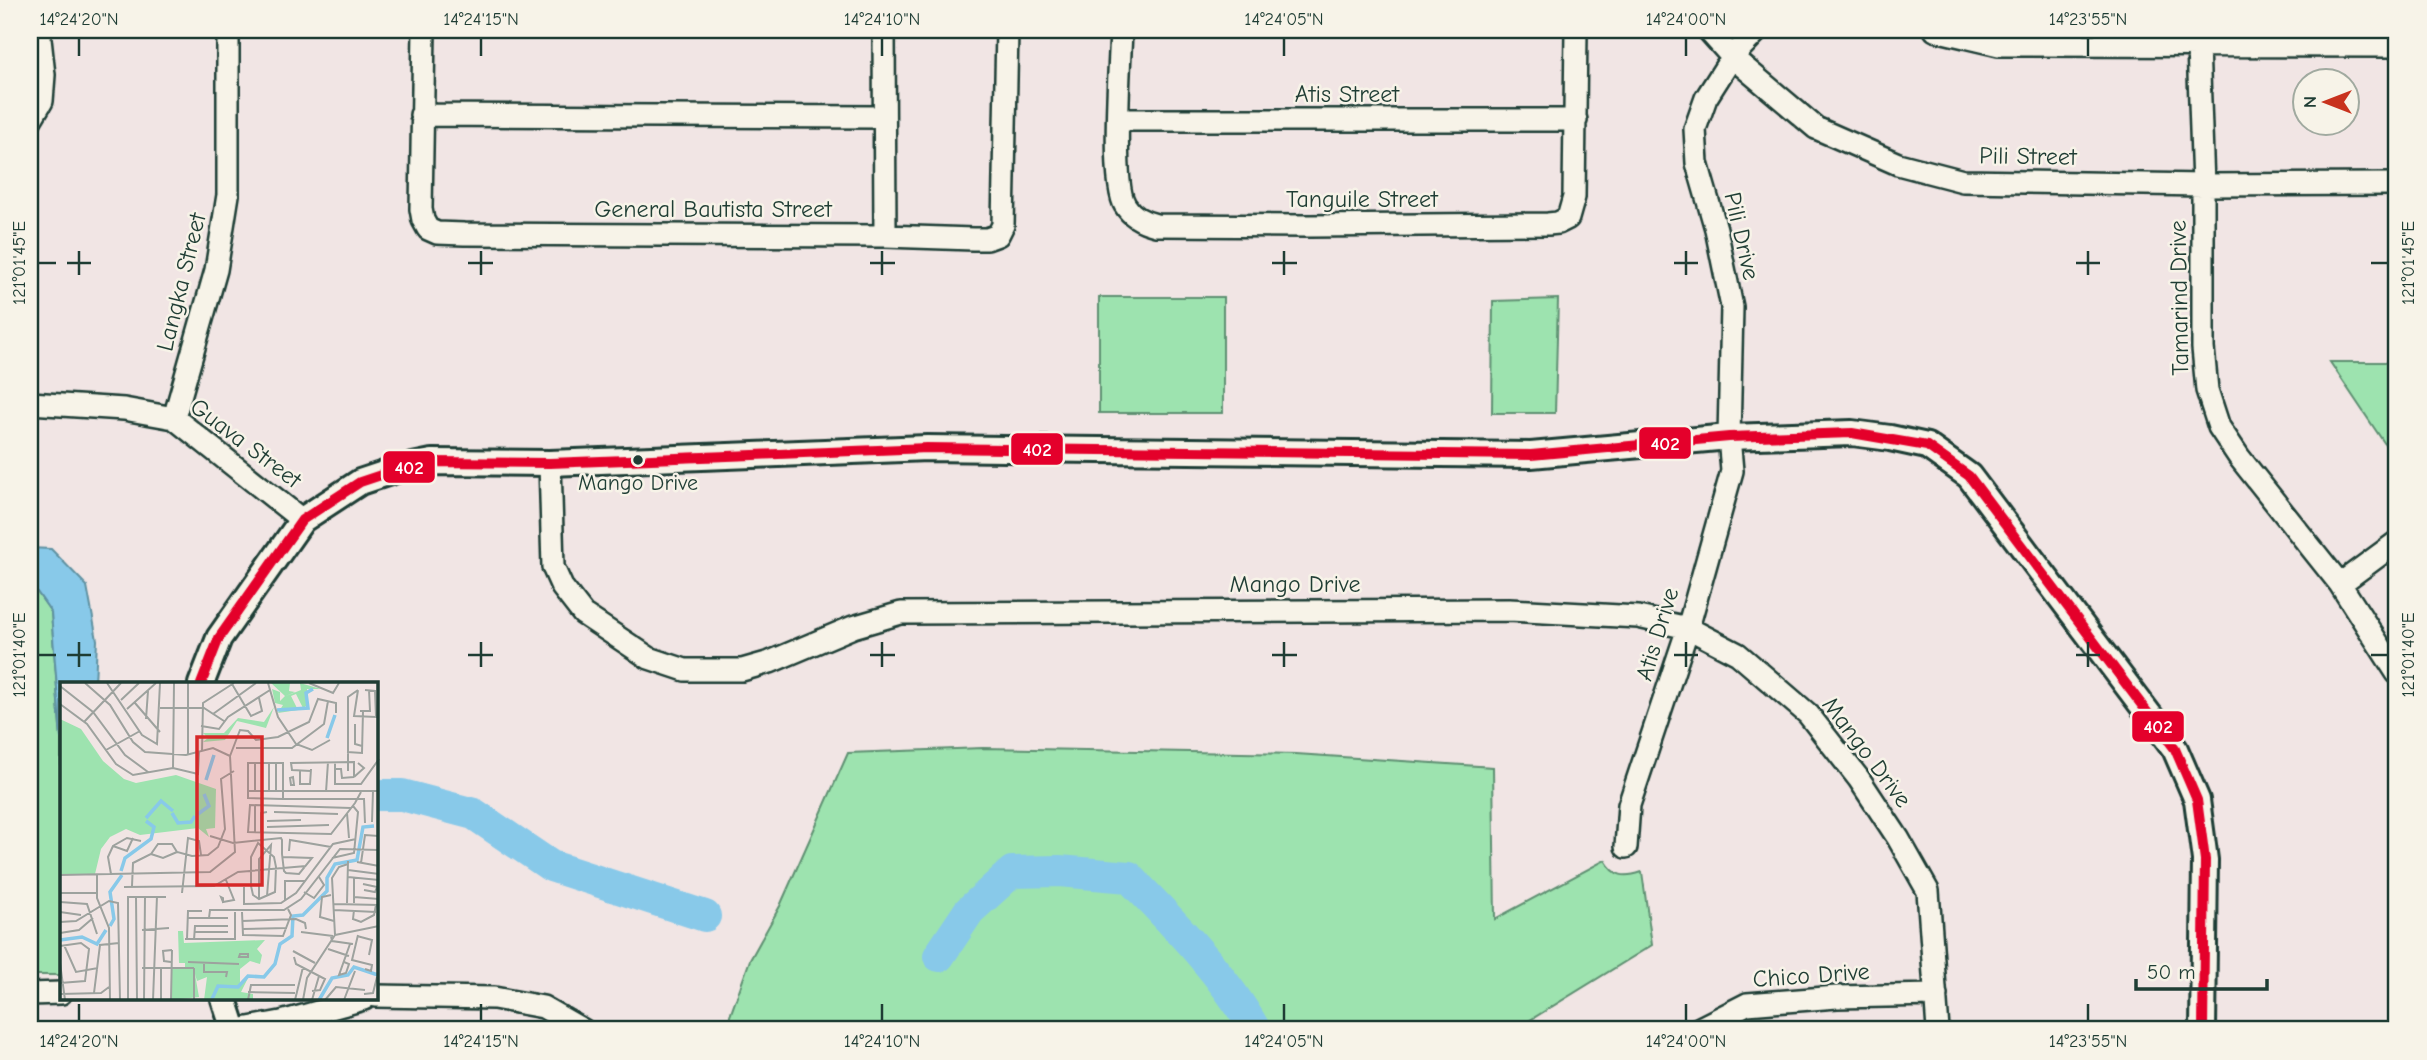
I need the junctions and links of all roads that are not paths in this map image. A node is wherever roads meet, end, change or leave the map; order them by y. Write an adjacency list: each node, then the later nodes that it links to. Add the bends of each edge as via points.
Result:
1 (39, 30): 18 (street, via 43,101)
2 (228, 30): 23 (street, Langka Street, via 229,195 216,270)
3 (424, 30): 14 (street)
4 (884, 30): 15 (street)
5 (1007, 30): 21 (street, General Bautista Street, via 1004,212 998,235 987,239)
6 (1121, 30): 16 (street)
7 (1576, 30): 17 (street)
8 (1708, 30): 13 (street, Pili Street)
9 (1758, 30): 13 (street)
10 (1935, 30): 11 (street, via 1998,45)
11 (2196, 38): 12 (street); 20 (street, Tamarind Drive)
12 (2397, 46)
13 (1731, 57): 20 (street, Pili Street, via 1816,128 1898,164 1963,181); 24 (street, Pili Drive, via 1706,98 1695,130 1696,163 1732,307)
14 (421, 115): 15 (street); 21 (street, General Bautista Street, via 421,209 428,229 437,233)
15 (883, 117): 21 (street)
16 (1118, 120): 17 (street, Atis Street); 17 (street, Tanguile Street, via 1120,193 1134,216 1156,225 1559,223 1568,218 1574,197)
17 (1576, 120)
18 (30, 121)
19 (2397, 184): 20 (street, Pili Street)
20 (2203, 185): 28 (street, Tamarind Drive, via 2203,348 2207,390 2219,427)
21 (885, 236)
22 (30, 402): 23 (street, Guava Street)
23 (174, 418): 26 (street, Guava Street)
24 (1729, 437): 25 (street, via 1531,455 927,448); 29 (street, Atis Drive, via 1732,471); 43 (street, via 1852,433 1890,438 1927,446 1969,476 2175,749 2197,800 2205,860)
25 (550, 463): 26 (street, via 432,462 399,469 360,482); 29 (street, Mango Drive, via 553,567 562,587 583,614 649,658 685,670 742,670 901,613 1509,610 1638,617)
26 (302, 520): 31 (street, via 219,638)
27 (2397, 542): 28 (street)
28 (2340, 584): 30 (street, Tamarind Drive)
29 (1688, 628): 32 (street, Atis Drive, via 1629,805); 35 (street, Mango Drive, via 1738,654 1808,713 1859,779 1928,891)
30 (2397, 673)
31 (202, 682)
32 (1626, 847)
33 (60, 993): 34 (street)
34 (30, 994)
35 (1936, 995): 41 (street, Chico Drive, via 1747,1004); 42 (street, Mango Drive)
36 (378, 996): 40 (street, via 494,998 543,1007)
37 (224, 1000): 39 (street)
38 (360, 1000): 39 (street)
39 (236, 1030)
40 (583, 1030)
41 (1696, 1030)
42 (1938, 1030)
43 (2203, 1030)

